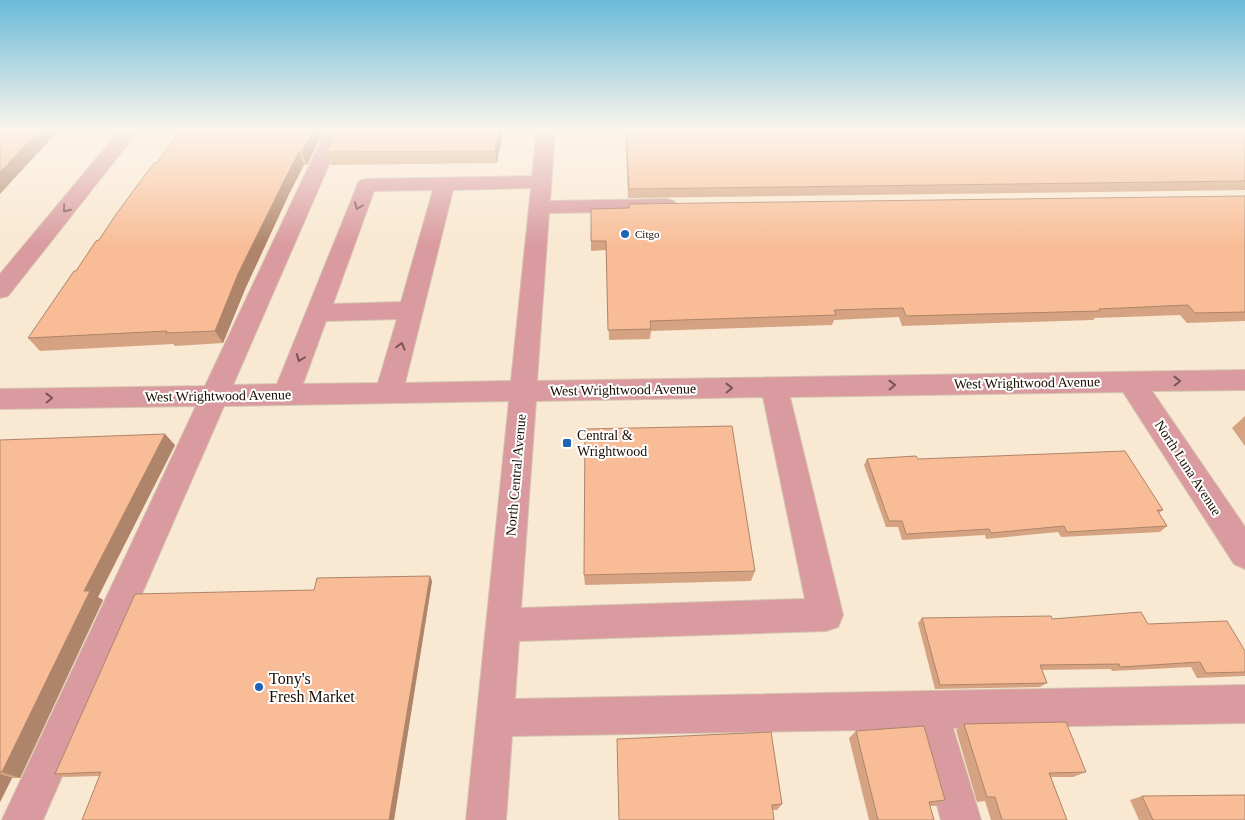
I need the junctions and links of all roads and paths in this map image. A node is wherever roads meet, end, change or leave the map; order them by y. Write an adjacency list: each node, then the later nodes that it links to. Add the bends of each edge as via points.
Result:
1 (99, 168): 8 (street, one-way to 8)
2 (318, 168): 17 (street)
3 (542, 168): 4 (street, North Central Avenue)
4 (541, 182): 5 (street); 7 (street, North Central Avenue)
5 (444, 183): 9 (street); 10 (street, one-way to 10, via 366,185)
6 (688, 205): 7 (street)
7 (539, 207): 14 (street, North Central Avenue)
8 (0, 290)
9 (410, 310): 10 (street); 15 (street, one-way to 9)
10 (317, 313): 16 (street, one-way to 16)
11 (1245, 380): 12 (street, West Wrightwood Avenue, one-way to 11)
12 (1131, 382): 13 (street, West Wrightwood Avenue, one-way to 12); 19 (street, North Luna Avenue)
13 (775, 387): 14 (street, West Wrightwood Avenue, one-way to 13); 20 (street, via 826,616)
14 (523, 391): 15 (street, West Wrightwood Avenue); 20 (street, North Central Avenue)
15 (389, 393): 16 (street, West Wrightwood Avenue)
16 (286, 395): 17 (street, West Wrightwood Avenue)
17 (214, 396): 18 (street, West Wrightwood Avenue, one-way to 17); 24 (street)
18 (0, 399)
19 (1245, 554)
20 (503, 625): 23 (street, North Central Avenue)
21 (1245, 704): 22 (street)
22 (929, 710): 23 (street); 26 (street)
23 (494, 718): 25 (street, North Central Avenue)
24 (22, 820)
25 (486, 820)
26 (961, 820)

